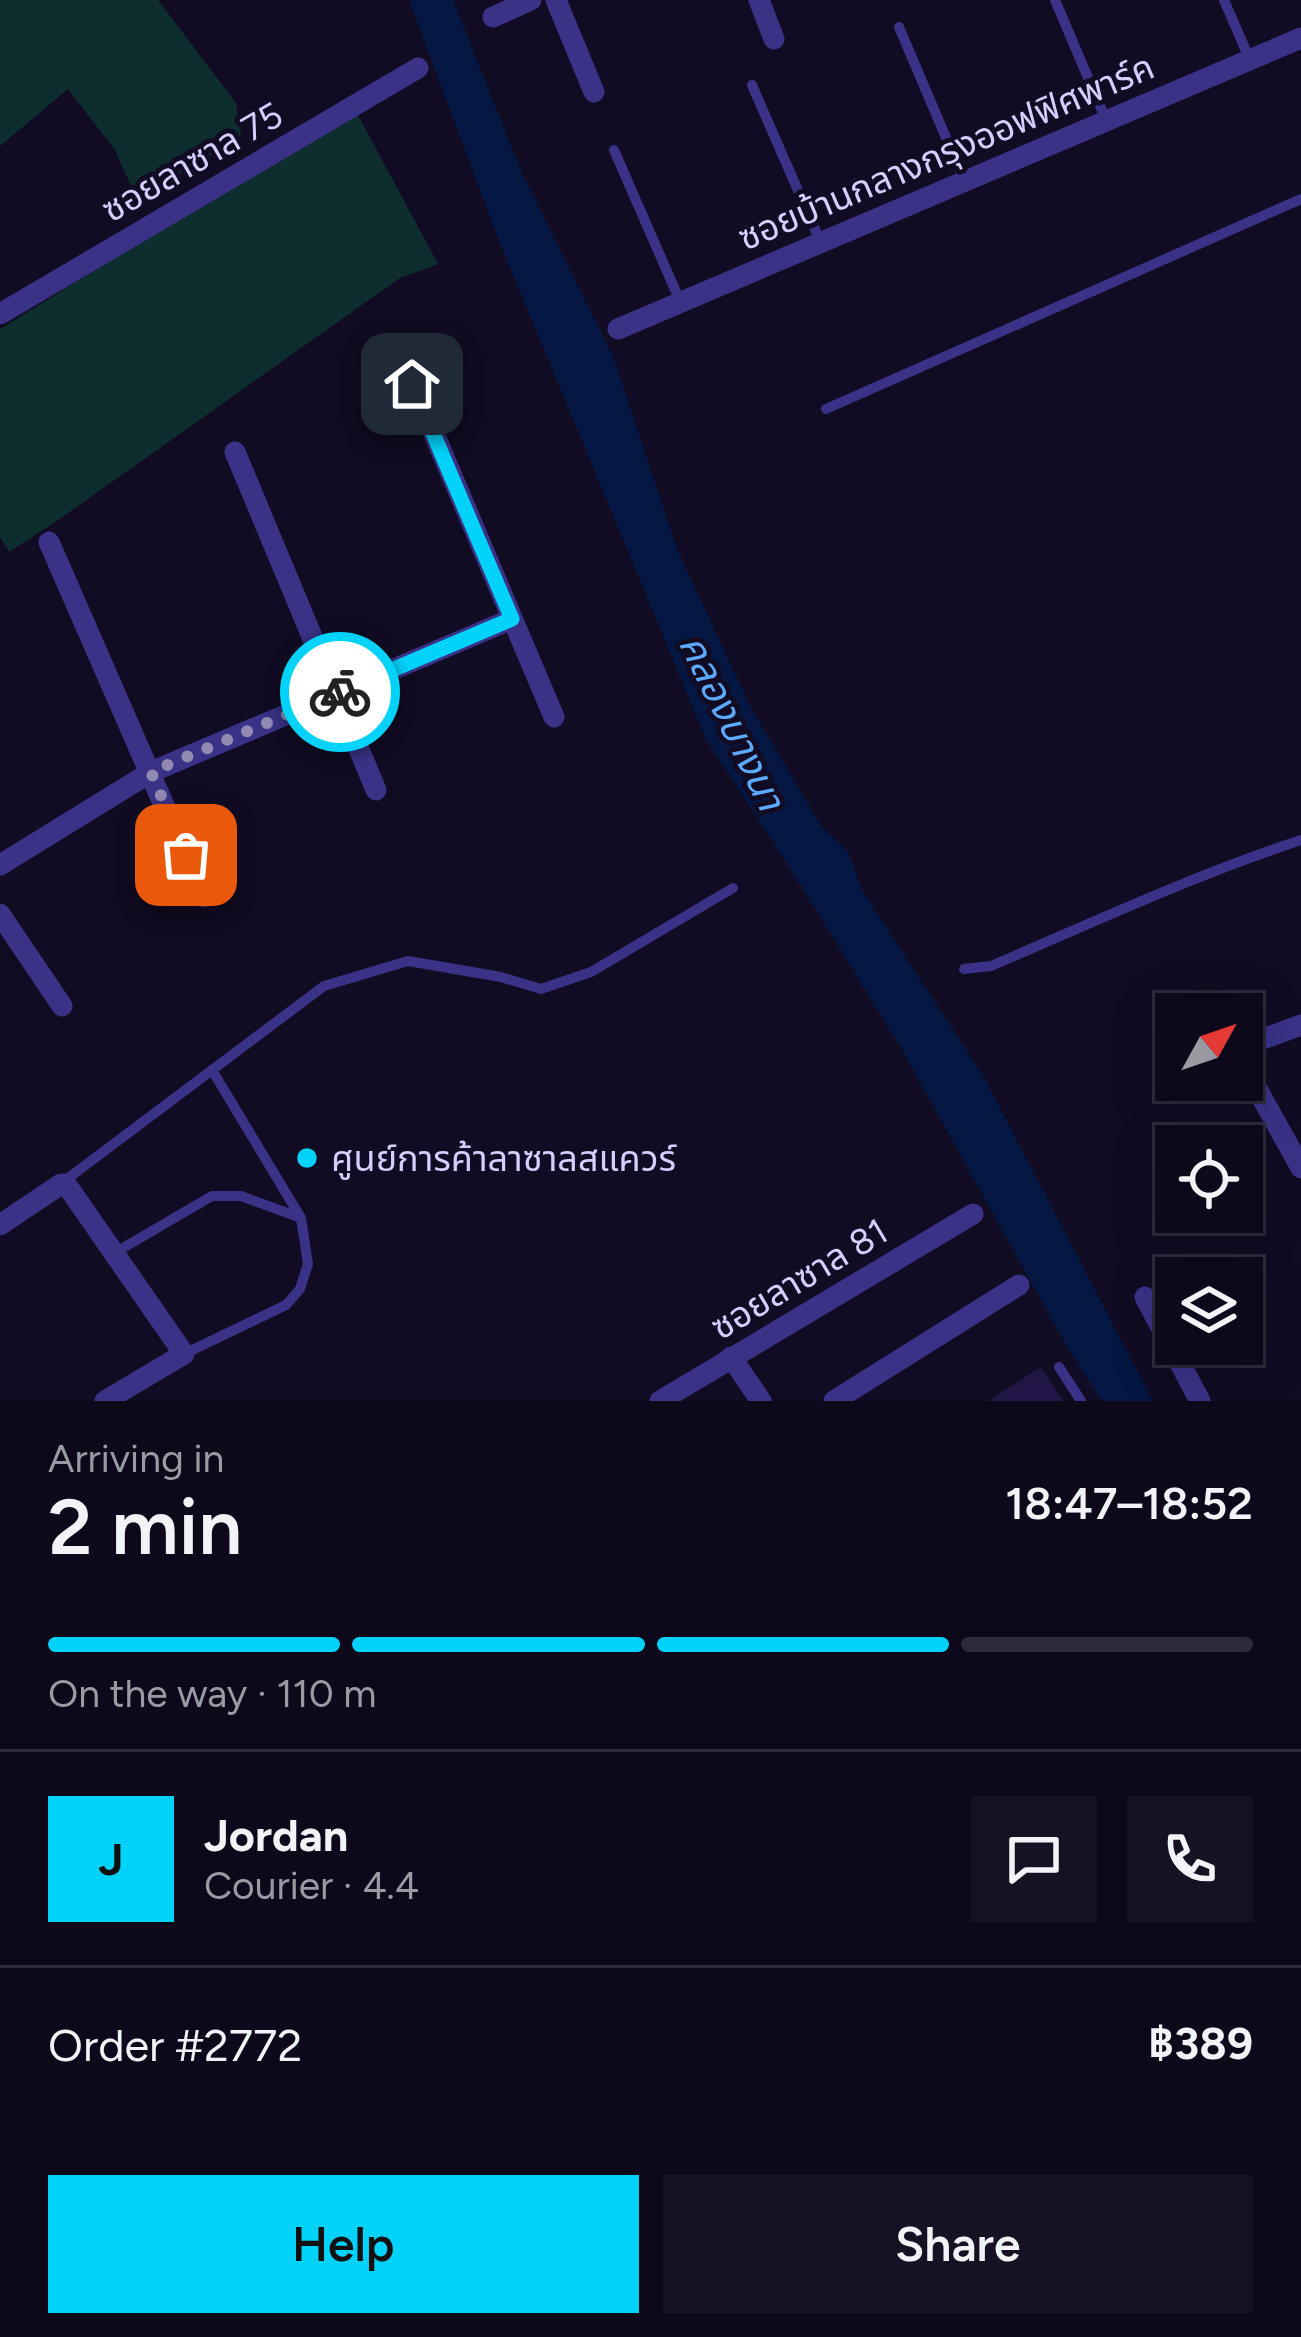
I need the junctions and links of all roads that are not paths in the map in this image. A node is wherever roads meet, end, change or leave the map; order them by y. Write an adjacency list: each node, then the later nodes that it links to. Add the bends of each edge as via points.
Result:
1 (531, 0): 6 (street)
2 (556, 0): 13 (street)
3 (759, 0): 9 (street)
4 (1055, 0): 14 (lane)
5 (1224, 0): 10 (lane)
6 (493, 17)
7 (898, 26): 16 (lane)
8 (1301, 38): 10 (street, ซอยบ้านกลางกรุงออฟฟิศพาร์ค)
9 (774, 39)
10 (1250, 60): 14 (street, ซอยบ้านกลางกรุงออฟฟิศพาร์ค)
11 (418, 68): 20 (street, ซอยลาซาล 75)
12 (752, 85): 18 (lane)
13 (594, 92)
14 (1106, 120): 16 (street, ซอยบ้านกลางกรุงออฟฟิศพาร์ค)
15 (614, 150): 19 (lane)
16 (964, 180): 18 (street, ซอยบ้านกลางกรุงออฟฟิศพาร์ค)
17 (1301, 199): 23 (lane)
18 (820, 241): 19 (street, ซอยบ้านกลางกรุงออฟฟิศพาร์ค)
19 (680, 301): 21 (street, ซอยบ้านกลางกรุงออฟฟิศพาร์ค)
20 (0, 314)
21 (618, 329)
22 (412, 384): 26 (street)
23 (826, 409)
24 (235, 452): 27 (street)
25 (50, 542): 29 (street)
26 (512, 619): 27 (street); 28 (street)
27 (335, 694): 29 (street); 30 (street)
28 (554, 717)
29 (151, 772): 32 (street); 34 (street)
30 (376, 790)
31 (1301, 840): 36 (lane, via 992,966)
32 (0, 865)
33 (734, 888): 40 (lane, via 591,972 541,989 408,962 324,986)
34 (204, 897)
35 (0, 914): 37 (street)
36 (964, 969)
37 (62, 1006)
38 (1301, 1025): 39 (street)
39 (1263, 1039)
40 (212, 1070): 43 (lane); 45 (lane)
41 (1263, 1100): 42 (street)
42 (1301, 1168)
43 (61, 1184): 46 (street); 47 (street)
44 (973, 1214): 51 (street, ซอยลาซาล 81)
45 (301, 1218): 47 (lane, via 241,1196 212,1196); 50 (lane, via 308,1264 300,1289 286,1305)
46 (0, 1225)
47 (116, 1252): 50 (street)
48 (1019, 1285): 56 (street)
49 (1145, 1297): 58 (street)
50 (184, 1354): 53 (street)
51 (731, 1357): 54 (street, ซอยลาซาล 81); 55 (street)
52 (1060, 1367): 57 (lane)
53 (105, 1401)
54 (660, 1401)
55 (761, 1401)
56 (834, 1401)
57 (1081, 1401)
58 (1200, 1401)

